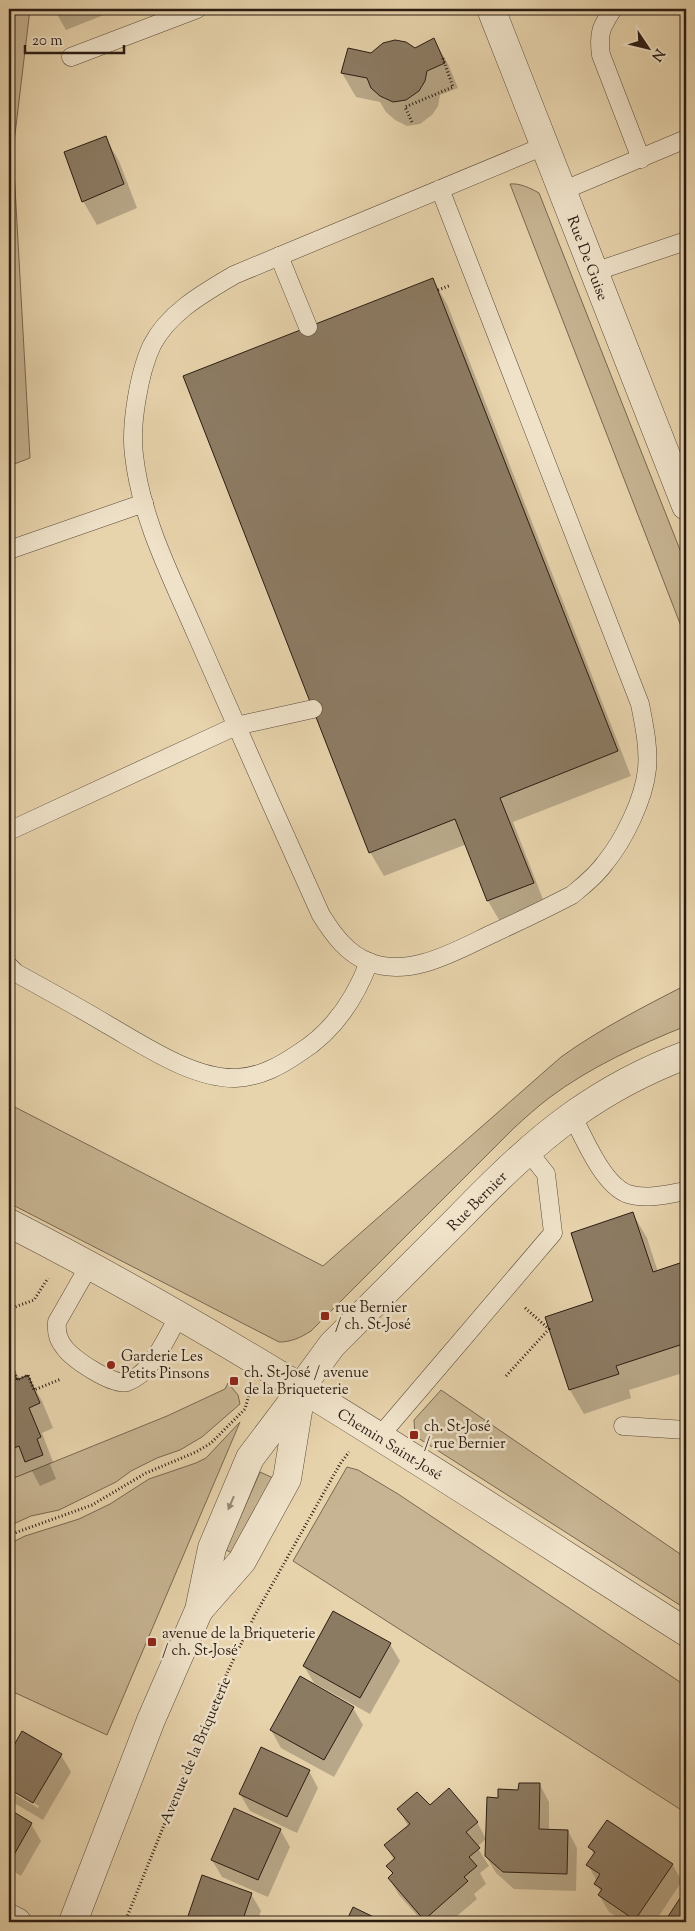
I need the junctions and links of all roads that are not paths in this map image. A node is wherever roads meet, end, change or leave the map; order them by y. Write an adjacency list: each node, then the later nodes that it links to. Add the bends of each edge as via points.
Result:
1 (197, 9): 4 (lane)
2 (492, 9): 6 (street, Rue De Guise)
3 (613, 9): 7 (lane, via 602,24 599,38 601,55)
4 (71, 57)
5 (686, 139): 7 (lane)
6 (544, 146): 8 (lane); 9 (street, Rue De Guise)
7 (641, 159): 9 (lane)
8 (440, 189): 11 (lane); 20 (lane, via 640,704 647,770 641,796 626,830 606,862 572,895 450,953 424,962 387,966)
9 (562, 190): 12 (street, Rue De Guise)
10 (686, 241): 12 (lane)
11 (279, 256): 13 (lane); 14 (lane, via 234,275 193,300 152,344 142,374 133,423 134,454)
12 (594, 272): 15 (street, Rue De Guise)
13 (308, 327)
14 (144, 503): 16 (lane); 18 (lane, via 154,534)
15 (686, 503)
16 (9, 550)
17 (313, 709): 18 (lane)
18 (236, 726): 19 (lane); 20 (lane, via 321,915 334,936)
19 (9, 831)
20 (369, 962): 21 (lane, via 352,1000 314,1044 260,1075 236,1078 210,1075 169,1059)
21 (9, 966)
22 (686, 1055): 23 (street, Rue Bernier, via 632,1079)
23 (572, 1115): 24 (street, Rue Bernier); 25 (lane, via 616,1188 628,1194 662,1196)
24 (528, 1151): 29 (street, Rue Bernier, via 332,1345); 32 (lane, via 546,1174 553,1233)
25 (686, 1191)
26 (9, 1223): 27 (street, Chemin Saint-José)
27 (89, 1266): 28 (street, Chemin Saint-José); 28 (lane, via 56,1329 66,1350 110,1380 127,1382 145,1369)
28 (179, 1316): 29 (street, Chemin Saint-José)
29 (302, 1389): 32 (street, Chemin Saint-José); 33 (street, one-way to 33, via 250,1458 212,1548); 33 (street, via 287,1479 242,1562)
30 (623, 1426): 31 (lane)
31 (686, 1430)
32 (379, 1437): 34 (street, Chemin Saint-José)
33 (199, 1610): 37 (street, via 148,1729)
34 (686, 1632)
35 (9, 1918): 36 (street)
36 (17, 1922)
37 (73, 1922)

